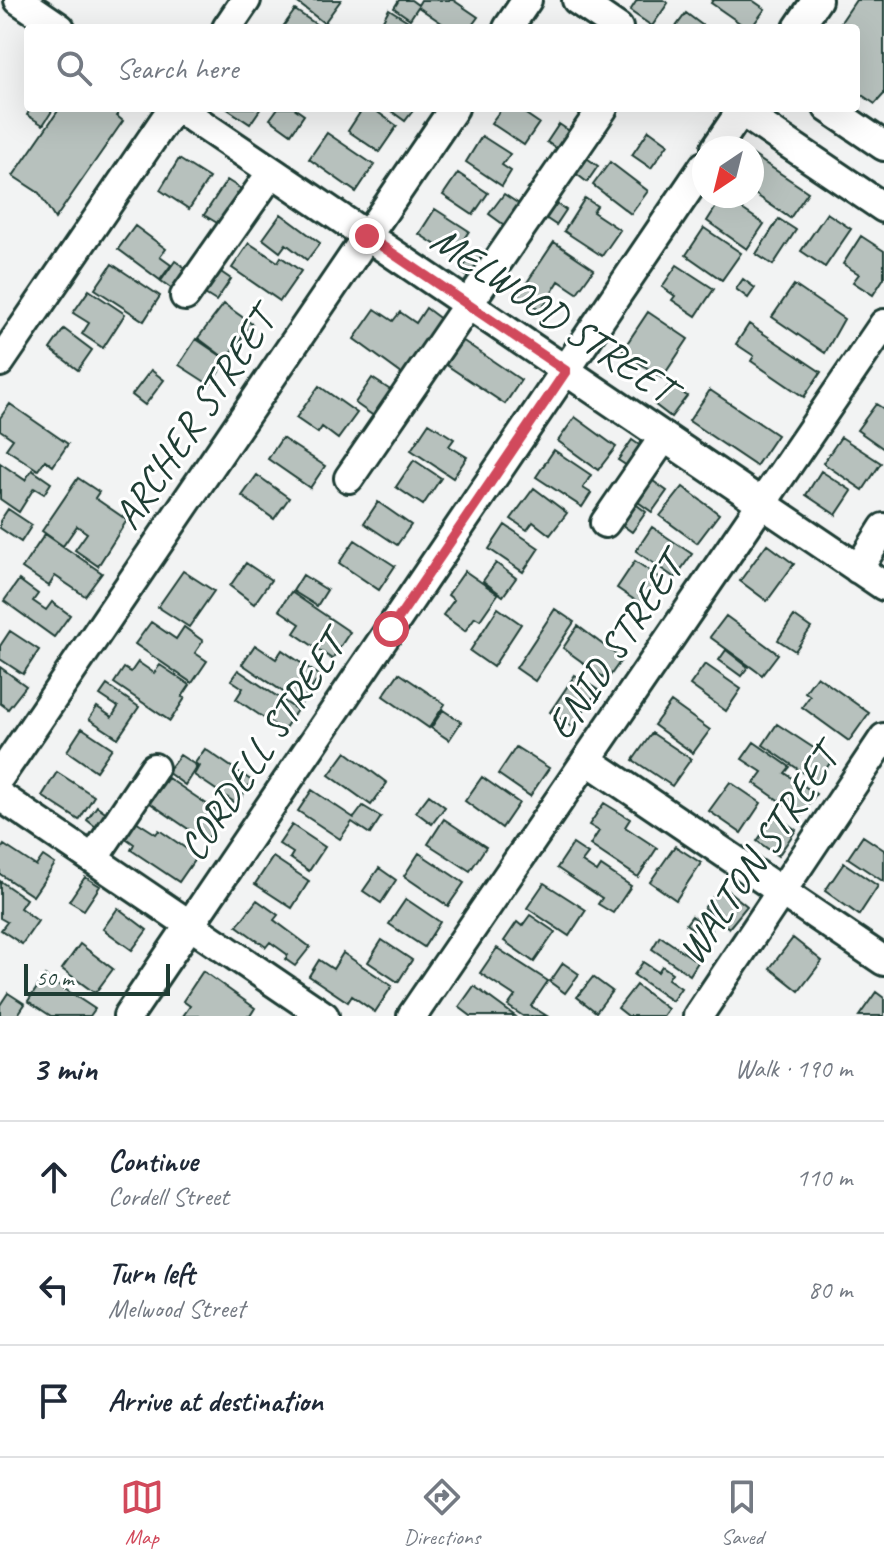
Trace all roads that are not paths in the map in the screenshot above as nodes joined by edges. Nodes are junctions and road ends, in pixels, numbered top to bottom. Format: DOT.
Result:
graph roads {
  1 [pos="19,0"];
  2 [pos="246,0"];
  3 [pos="527,0"];
  4 [pos="577,0"];
  5 [pos="817,0"];
  6 [pos="54,24"];
  7 [pos="230,24"];
  8 [pos="511,24"];
  9 [pos="612,24"];
  10 [pos="801,24"];
  11 [pos="172,112"];
  12 [pos="181,112"];
  13 [pos="451,112"];
  14 [pos="600,112"];
  15 [pos="738,112"];
  16 [pos="744,112"];
  17 [pos="834,112"];
  18 [pos="723,136"];
  19 [pos="884,146"];
  20 [pos="272,172"];
  21 [pos="692,184"];
  22 [pos="884,208"];
  23 [pos="367,236"];
  24 [pos="185,296"];
  25 [pos="468,305"];
  26 [pos="884,324"];
  27 [pos="0,362"];
  28 [pos="566,371"];
  29 [pos="664,437"];
  30 [pos="349,478"];
  31 [pos="761,503"];
  32 [pos="605,523"];
  33 [pos="884,528"];
  34 [pos="858,569"];
  35 [pos="884,586"];
  36 [pos="884,738"];
  37 [pos="587,760"];
  38 [pos="154,768"];
  39 [pos="0,776"];
  40 [pos="0,796"];
  41 [pos="93,859"];
  42 [pos="781,891"];
  43 [pos="189,925"];
  44 [pos="884,961"];
  45 [pos="128,1016"];
  46 [pos="324,1016"];
  47 [pos="412,1016"];
  48 [pos="698,1016"];
  1 -- 6 [label="street"];
  2 -- 7 [label="street"];
  3 -- 8 [label="street"];
  4 -- 9 [label="street"];
  5 -- 10 [label="street"];
  11 -- 27 [label="street"];
  12 -- 20 [label="street, MELWOOD STREET"];
  13 -- 23 [label="street, ARCHER STREET"];
  14 -- 25 [label="street"];
  15 -- 18 [label="street"];
  16 -- 22 [label="street"];
  17 -- 19 [label="street"];
  20 -- 23 [label="street, MELWOOD STREET"];
  20 -- 24 [label="street"];
  21 -- 28 [label="street, CORDELL STREET"];
  23 -- 25 [label="street, MELWOOD STREET"];
  23 -- 39 [label="street, ARCHER STREET"];
  25 -- 28 [label="street, MELWOOD STREET"];
  25 -- 30 [label="street"];
  26 -- 31 [label="street, ENID STREET"];
  28 -- 29 [label="street, MELWOOD STREET"];
  28 -- 43 [label="street, CORDELL STREET"];
  29 -- 31 [label="street, MELWOOD STREET"];
  29 -- 32 [label="street"];
  31 -- 34 [label="street, MELWOOD STREET"];
  31 -- 37 [label="street, ENID STREET"];
  33 -- 34 [label="street"];
  34 -- 35 [label="street, MELWOOD STREET"];
  36 -- 42 [label="street, WALTON STREET"];
  37 -- 42 [label="street"];
  37 -- 47 [label="street, ENID STREET"];
  38 -- 41 [label="street"];
  40 -- 41 [label="street"];
  41 -- 43 [label="street"];
  42 -- 44 [label="street"];
  42 -- 48 [label="street, WALTON STREET"];
  43 -- 45 [label="street, CORDELL STREET"];
  43 -- 46 [label="street"];
}
